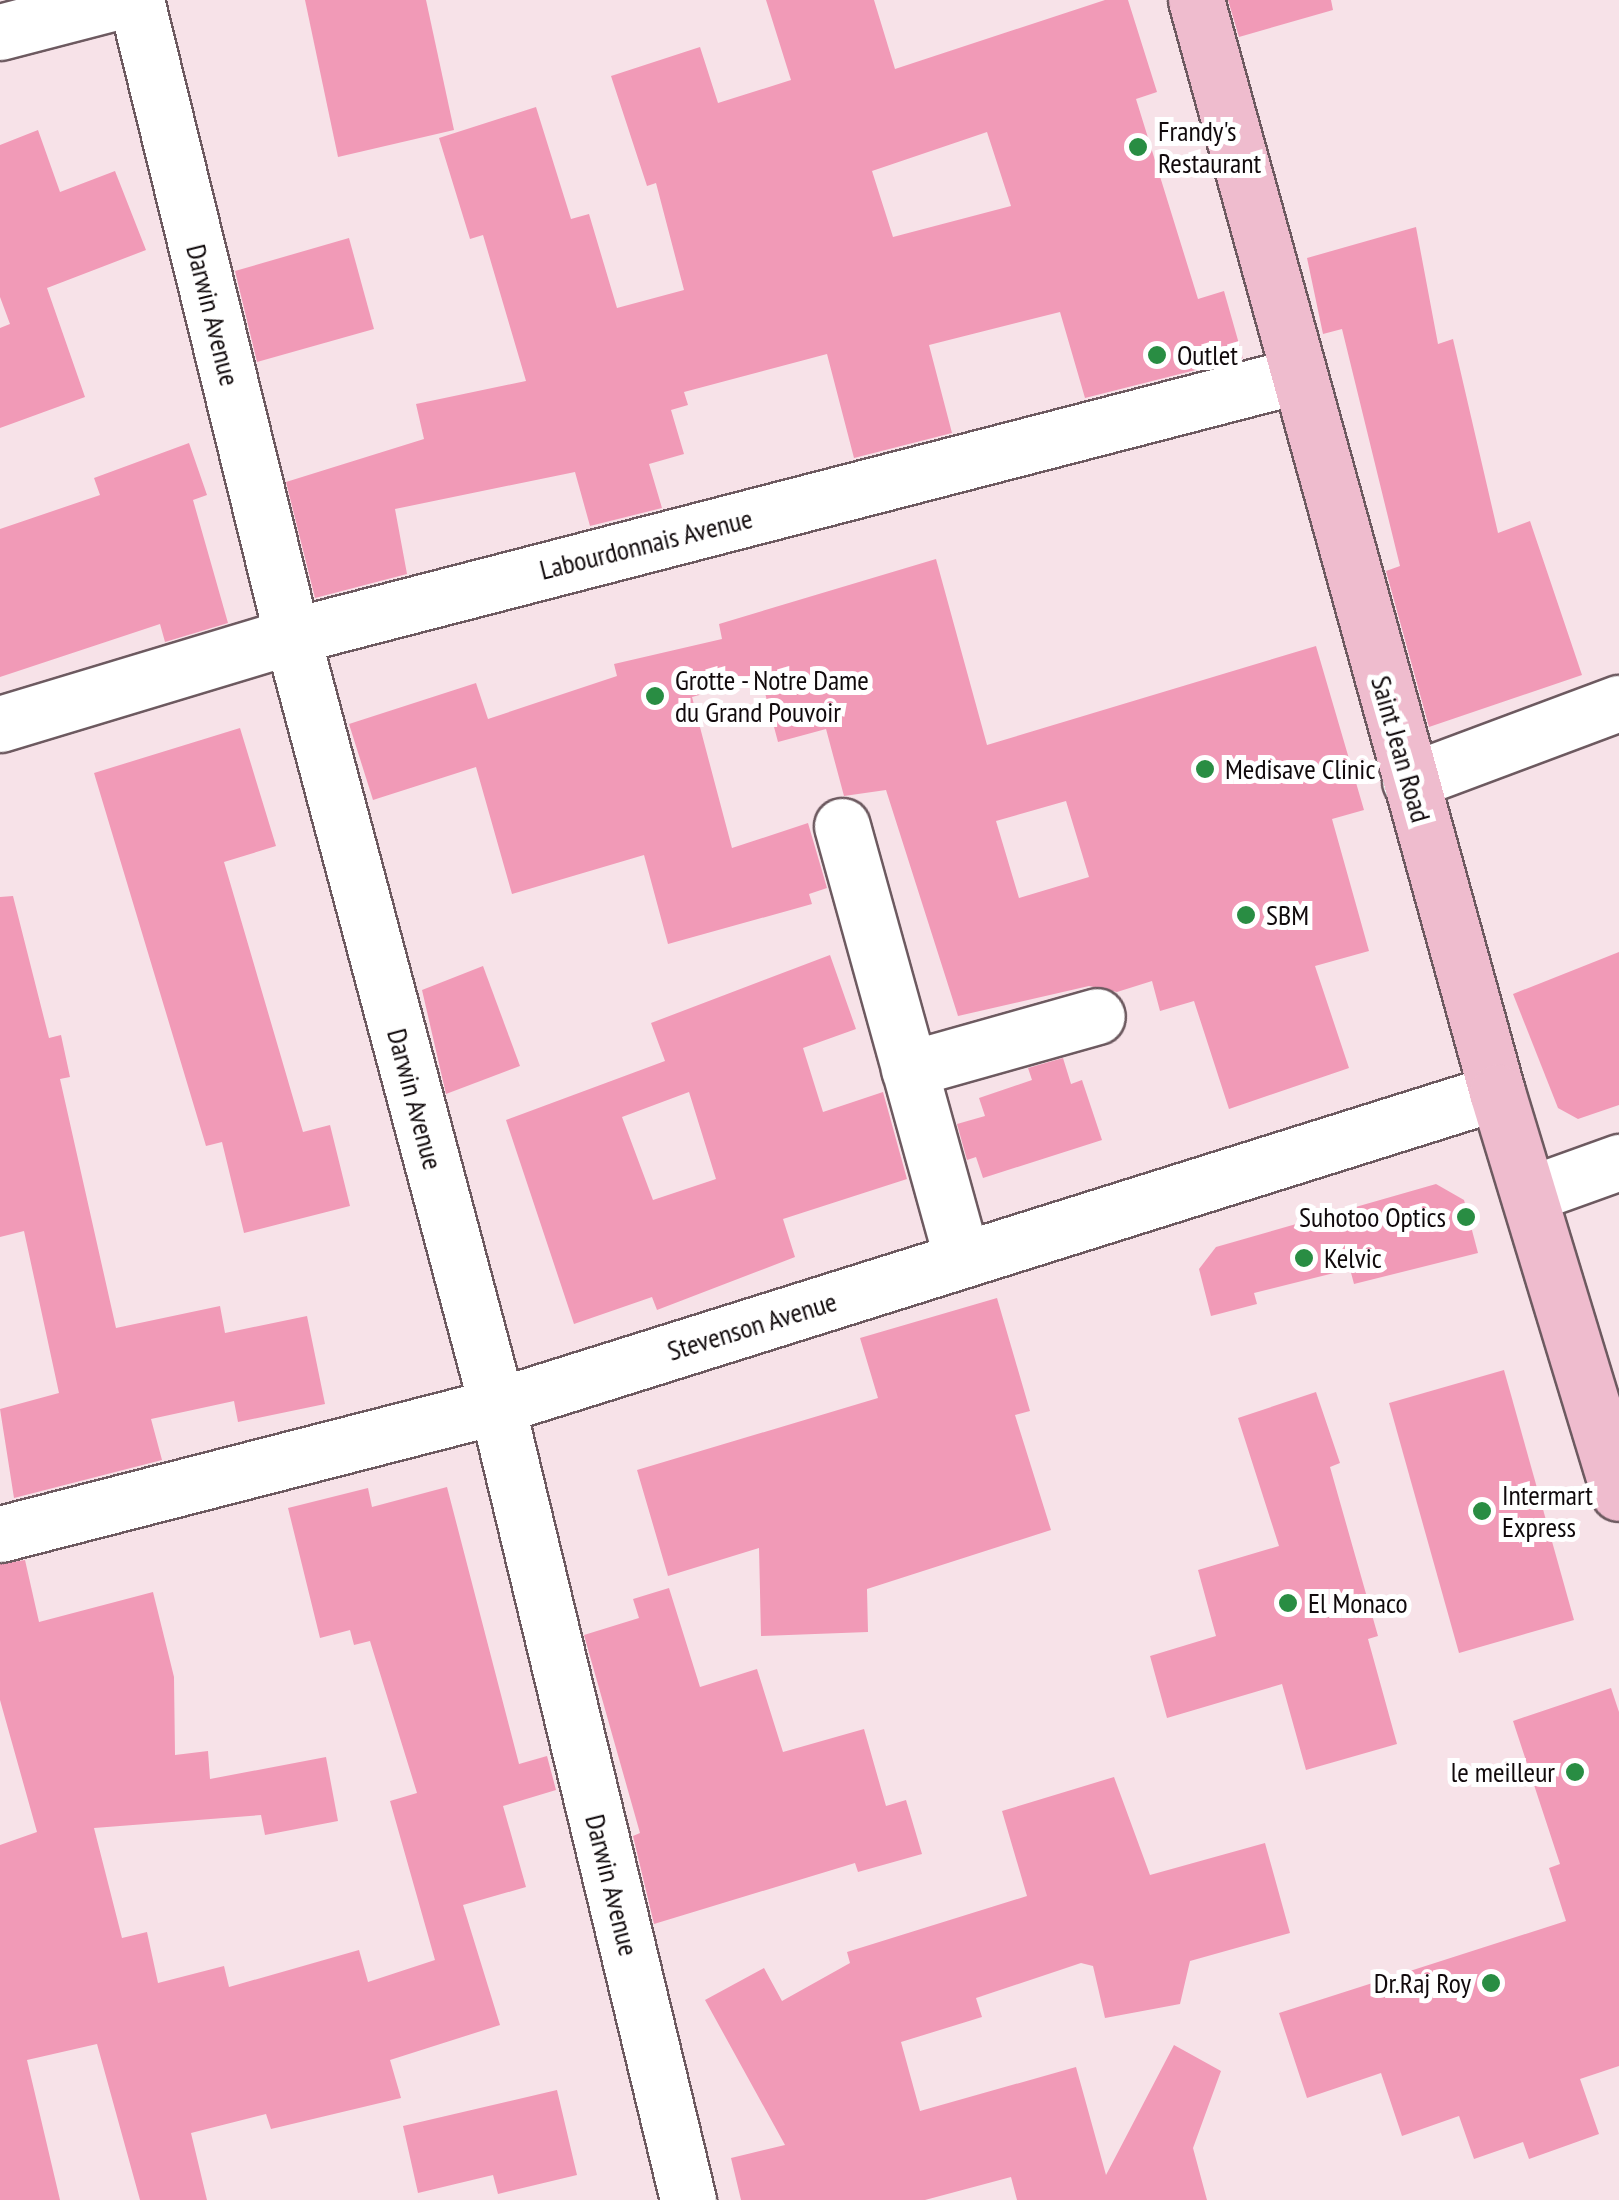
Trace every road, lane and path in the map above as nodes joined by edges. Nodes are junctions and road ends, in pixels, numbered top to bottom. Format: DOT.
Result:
graph roads {
  1 [pos="123,0"];
  2 [pos="136,0"];
  3 [pos="1196,0"];
  4 [pos="0,32"];
  5 [pos="1296,376"];
  6 [pos="292,636"];
  7 [pos="1619,703"];
  8 [pos="0,724"];
  9 [pos="1410,781"];
  10 [pos="842,826"];
  11 [pos="1096,1016"];
  12 [pos="909,1069"];
  13 [pos="1497,1092"];
  14 [pos="1619,1162"];
  15 [pos="1530,1194"];
  16 [pos="962,1260"];
  17 [pos="496,1406"];
  18 [pos="1619,1494"];
  19 [pos="0,1534"];
  20 [pos="688,2200"];
  1 -- 4 [label="street"];
  2 -- 6 [label="street, Darwin Avenue"];
  3 -- 5 [label="main road, Saint Jean Road"];
  5 -- 6 [label="street, Labourdonnais Avenue"];
  5 -- 9 [label="main road, Saint Jean Road"];
  6 -- 8 [label="street, Labourdonnais Avenue"];
  6 -- 17 [label="street, Darwin Avenue"];
  7 -- 9 [label="street"];
  9 -- 13 [label="main road, Saint Jean Road"];
  10 -- 12 [label="street"];
  11 -- 12 [label="street"];
  12 -- 16 [label="street"];
  13 -- 15 [label="main road, Saint Jean Road"];
  13 -- 16 [label="street, Stevenson Avenue"];
  14 -- 15 [label="street"];
  15 -- 18 [label="main road, Saint Jean Road"];
  16 -- 17 [label="street, Stevenson Avenue"];
  17 -- 19 [label="street, Stevenson Avenue"];
  17 -- 20 [label="street, Darwin Avenue"];
}
